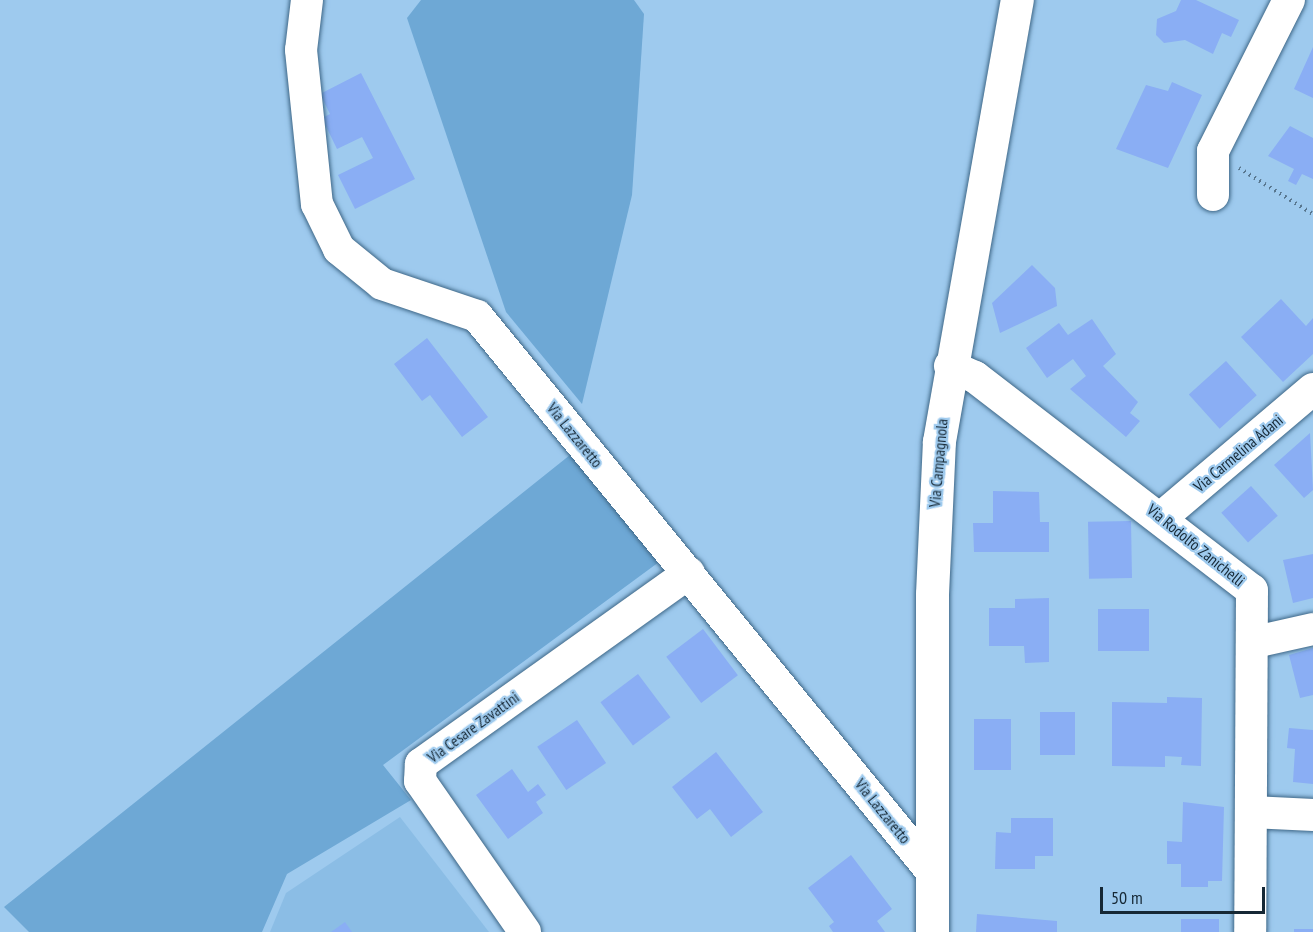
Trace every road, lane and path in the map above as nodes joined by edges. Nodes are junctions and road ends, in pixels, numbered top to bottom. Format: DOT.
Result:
graph roads {
  1 [pos="307,0"];
  2 [pos="1017,0"];
  3 [pos="1289,0"];
  4 [pos="1213,151"];
  5 [pos="1213,195"];
  6 [pos="1313,214"];
  7 [pos="950,366"];
  8 [pos="1313,389"];
  9 [pos="1162,517"];
  10 [pos="688,573"];
  11 [pos="1313,629"];
  12 [pos="1255,642"];
  13 [pos="1252,812"];
  14 [pos="1313,815"];
  15 [pos="932,872"];
  16 [pos="525,932"];
  17 [pos="932,932"];
  18 [pos="1250,932"];
  1 -- 10 [label="street, Via Lazzaretto"];
  2 -- 7 [label="main road, Via Campagnola"];
  3 -- 4 [label="street"];
  4 -- 5 [label="street"];
  4 -- 6 [label="path"];
  7 -- 9 [label="street, Via Rodolfo Zanichelli"];
  7 -- 15 [label="main road, Via Campagnola"];
  8 -- 9 [label="street, Via Carmelina Adani"];
  9 -- 12 [label="street, Via Rodolfo Zanichelli"];
  10 -- 15 [label="street, Via Lazzaretto"];
  10 -- 16 [label="street, Via Cesare Zavattini"];
  11 -- 12 [label="street"];
  12 -- 13 [label="street, Via Rodolfo Zanichelli"];
  13 -- 14 [label="street"];
  13 -- 18 [label="street, Via Rodolfo Zanichelli"];
  15 -- 17 [label="main road, Via Campagnola"];
}
